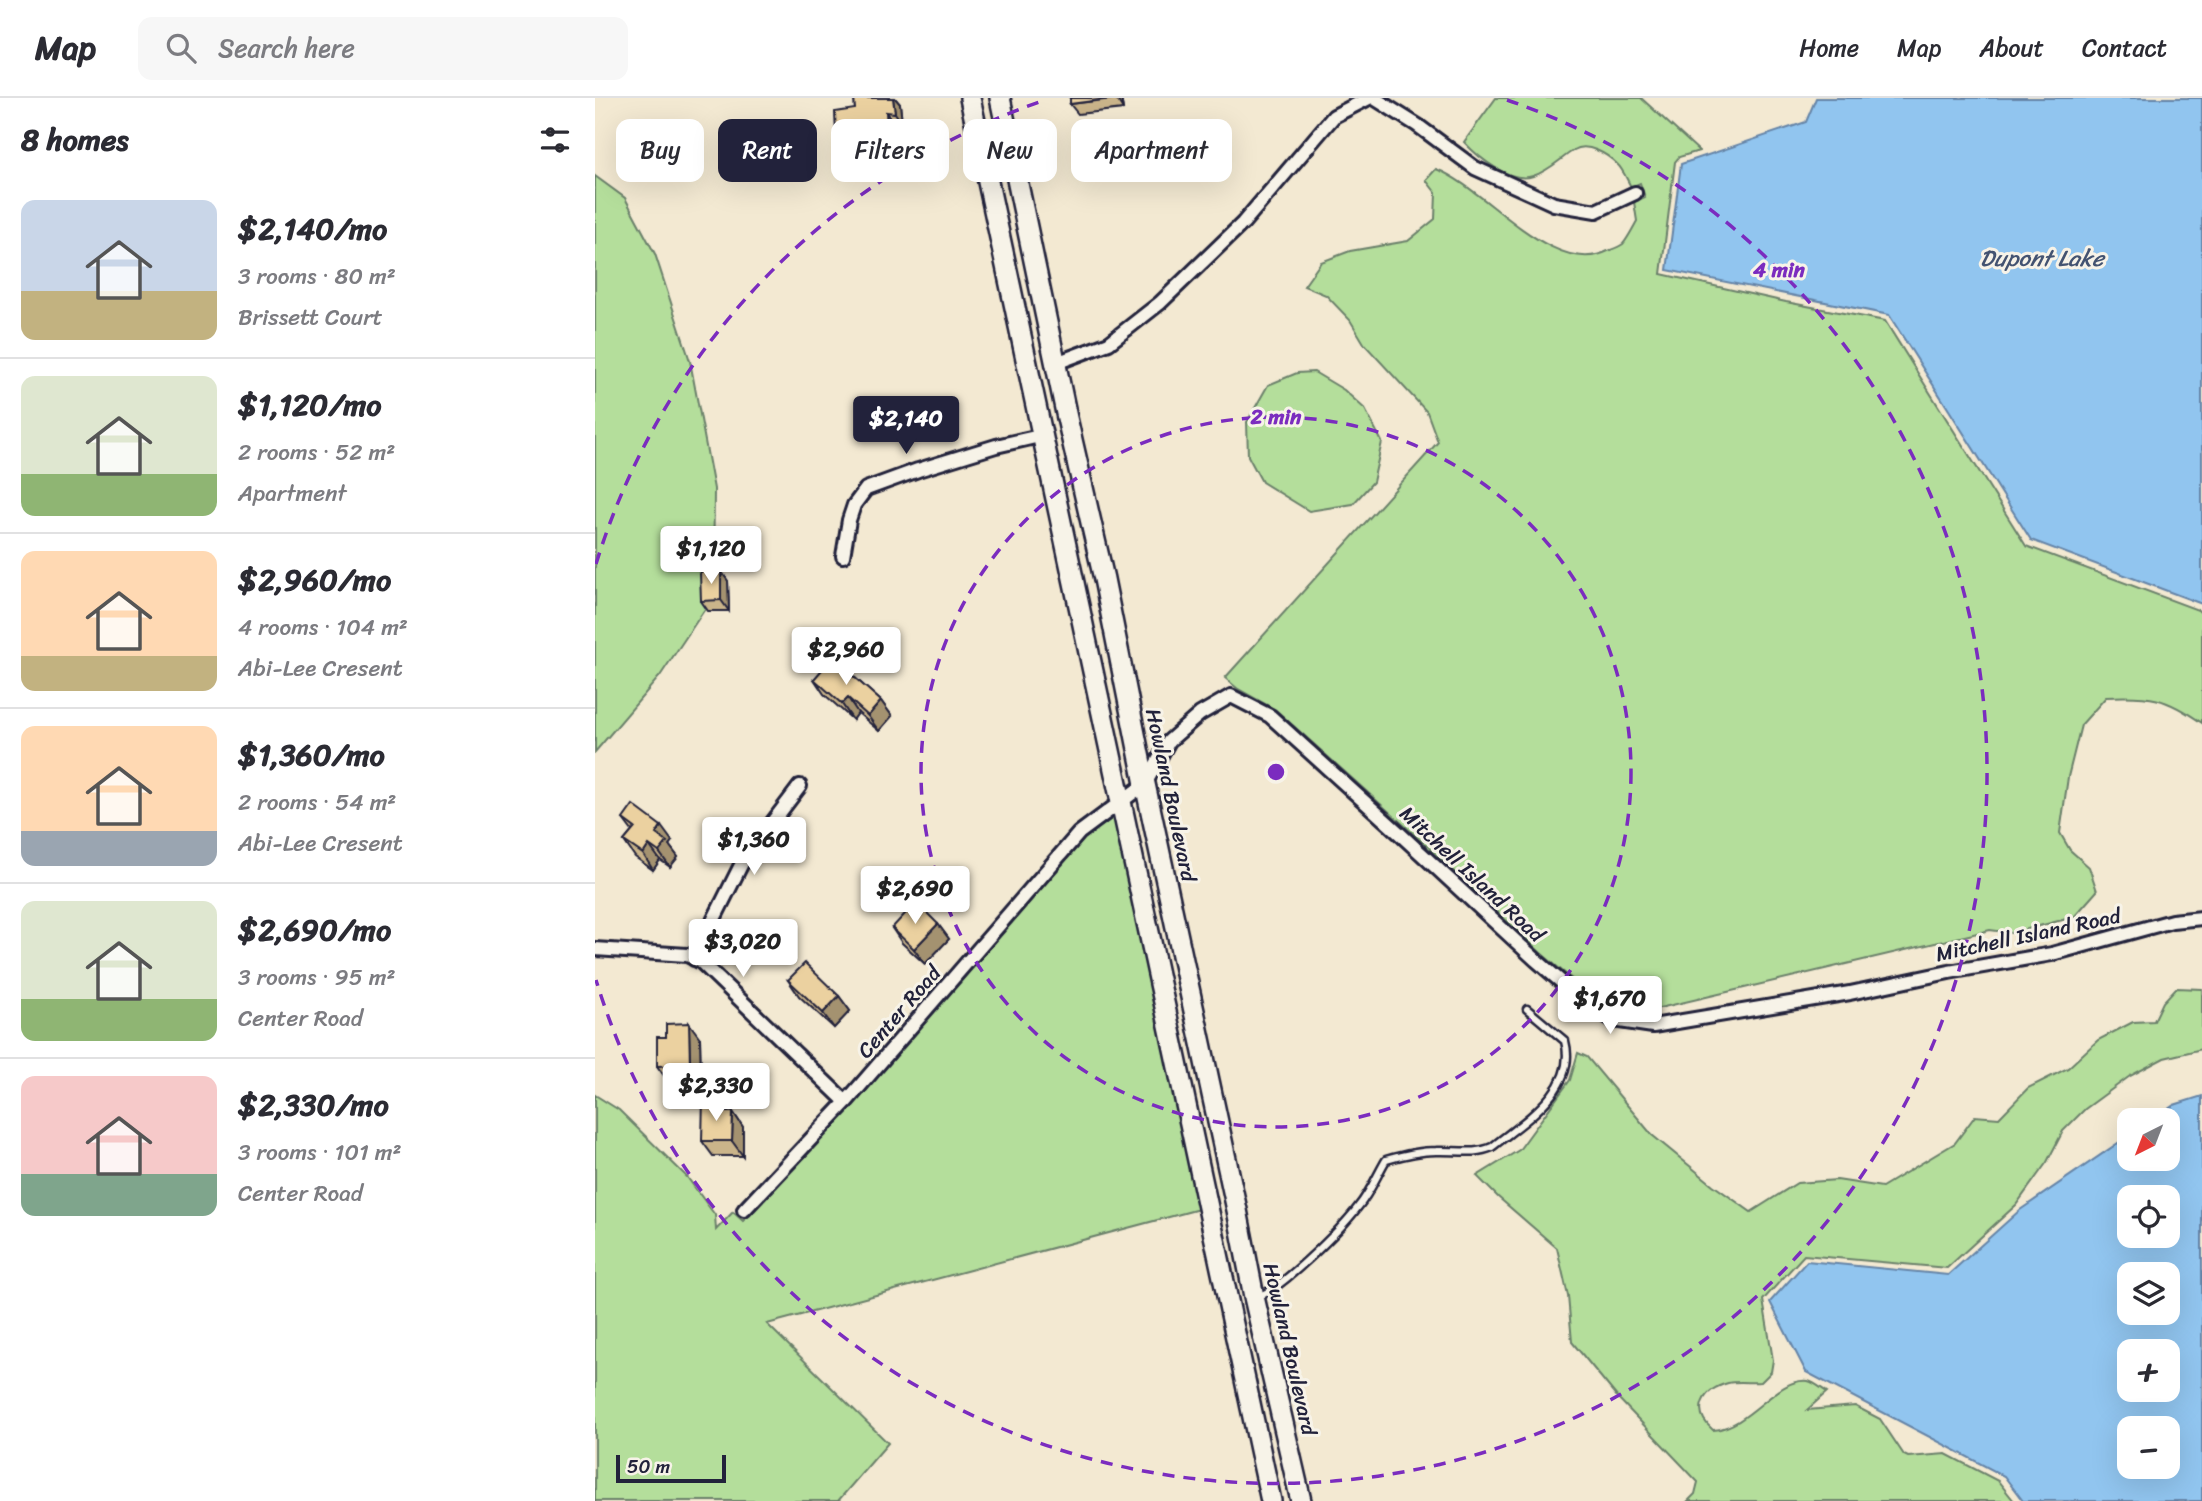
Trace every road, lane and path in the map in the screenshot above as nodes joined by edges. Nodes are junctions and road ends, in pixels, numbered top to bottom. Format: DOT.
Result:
graph roads {
  1 [pos="970,98"];
  2 [pos="1000,98"];
  3 [pos="1372,98"];
  4 [pos="1635,193"];
  5 [pos="1056,363"];
  6 [pos="1044,435"];
  7 [pos="843,556"];
  8 [pos="1145,784"];
  9 [pos="800,786"];
  10 [pos="1121,802"];
  11 [pos="2202,918"];
  12 [pos="595,949"];
  13 [pos="694,959"];
  14 [pos="1527,1009"];
  15 [pos="846,1102"];
  16 [pos="744,1210"];
  17 [pos="1254,1297"];
  18 [pos="1271,1501"];
  19 [pos="1301,1501"];
  1 -- 6 [label="main road"];
  2 -- 5 [label="main road, Howland Boulevard"];
  3 -- 4 [label="street"];
  3 -- 5 [label="street"];
  5 -- 8 [label="main road, Howland Boulevard"];
  6 -- 7 [label="street"];
  6 -- 10 [label="main road"];
  8 -- 10 [label="street, Center Road"];
  8 -- 11 [label="street, Mitchell Island Road"];
  8 -- 17 [label="main road, Howland Boulevard"];
  9 -- 13 [label="street"];
  10 -- 15 [label="street, Center Road"];
  10 -- 18 [label="main road"];
  12 -- 13 [label="street"];
  13 -- 15 [label="street"];
  14 -- 17 [label="lane"];
  15 -- 16 [label="street, Center Road"];
  17 -- 19 [label="main road, Howland Boulevard"];
}
